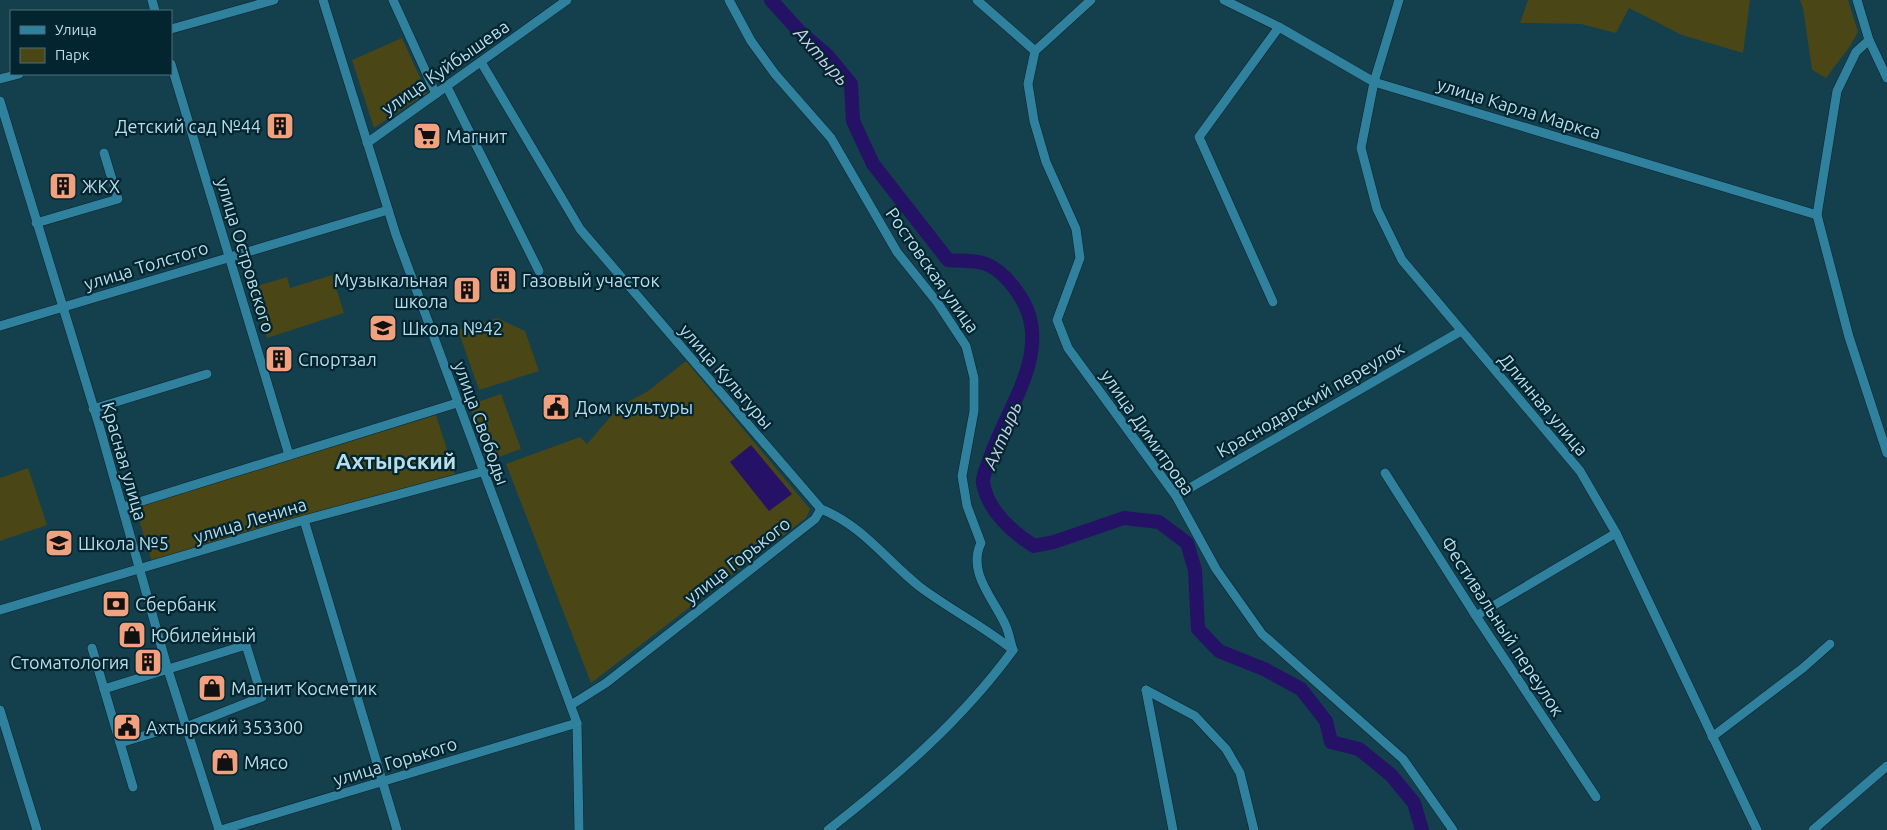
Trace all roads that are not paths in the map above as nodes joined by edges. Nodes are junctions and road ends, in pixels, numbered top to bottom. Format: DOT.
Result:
graph roads {
  1 [pos="274,0"];
  2 [pos="323,0"];
  3 [pos="393,0"];
  4 [pos="567,0"];
  5 [pos="729,0"];
  6 [pos="977,0"];
  7 [pos="1091,0"];
  8 [pos="1224,0"];
  9 [pos="1399,0"];
  10 [pos="1857,0"];
  11 [pos="1279,27"];
  12 [pos="172,29"];
  13 [pos="1869,40"];
  14 [pos="1035,51"];
  15 [pos="481,62"];
  16 [pos="172,67"];
  17 [pos="17,75"];
  18 [pos="1887,78"];
  19 [pos="0,80"];
  20 [pos="1374,82"];
  21 [pos="446,87"];
  22 [pos="436,94"];
  23 [pos="0,101"];
  24 [pos="367,143"];
  25 [pos="104,152"];
  26 [pos="388,210"];
  27 [pos="1817,215"];
  28 [pos="36,223"];
  29 [pos="229,257"];
  30 [pos="539,271"];
  31 [pos="1273,302"];
  32 [pos="63,307"];
  33 [pos="0,326"];
  34 [pos="1461,331"];
  35 [pos="207,374"];
  36 [pos="457,403"];
  37 [pos="93,409"];
  38 [pos="1887,454"];
  39 [pos="289,455"];
  40 [pos="482,472"];
  41 [pos="1385,473"];
  42 [pos="1176,496"];
  43 [pos="122,507"];
  44 [pos="821,509"];
  45 [pos="304,520"];
  46 [pos="1616,533"];
  47 [pos="139,570"];
  48 [pos="0,610"];
  49 [pos="1476,616"];
  50 [pos="1830,644"];
  51 [pos="92,648"];
  52 [pos="1012,650"];
  53 [pos="168,670"];
  54 [pos="104,689"];
  55 [pos="571,705"];
  56 [pos="0,710"];
  57 [pos="577,723"];
  58 [pos="186,727"];
  59 [pos="163,730"];
  60 [pos="1712,738"];
  61 [pos="120,743"];
  62 [pos="1887,766"];
  63 [pos="382,781"];
  64 [pos="133,787"];
  65 [pos="1596,797"];
  66 [pos="37,830"];
  67 [pos="220,830"];
  68 [pos="397,830"];
  69 [pos="579,830"];
  70 [pos="828,830"];
  71 [pos="1172,830"];
  72 [pos="1254,830"];
  73 [pos="1453,830"];
  74 [pos="1757,830"];
  75 [pos="1813,830"];
  1 -- 12 [label="street"];
  2 -- 24 [label="street, улица Свободы"];
  3 -- 22 [label="street"];
  4 -- 15 [label="street, улица Куйбышева"];
  5 -- 52 [label="street, Ростовская улица"];
  6 -- 14 [label="street"];
  7 -- 14 [label="street"];
  8 -- 11 [label="street, улица Карла Маркса"];
  9 -- 20 [label="street, Длинная улица"];
  10 -- 13 [label="street"];
  11 -- 20 [label="street, улица Карла Маркса"];
  11 -- 31 [label="street"];
  13 -- 18 [label="street"];
  13 -- 27 [label="street"];
  14 -- 42 [label="street, улица Димитрова"];
  15 -- 21 [label="street, улица Куйбышева"];
  15 -- 44 [label="street, улица Культуры"];
  16 -- 29 [label="street, улица Островского"];
  17 -- 19 [label="street"];
  20 -- 27 [label="street, улица Карла Маркса"];
  20 -- 34 [label="street, Длинная улица"];
  21 -- 22 [label="street, улица Куйбышева"];
  21 -- 30 [label="street"];
  22 -- 24 [label="street, улица Куйбышева"];
  23 -- 28 [label="street, Красная улица"];
  24 -- 26 [label="street, улица Свободы"];
  25 -- 28 [label="street"];
  26 -- 29 [label="street, улица Толстого"];
  26 -- 36 [label="street, улица Свободы"];
  27 -- 38 [label="street"];
  28 -- 32 [label="street, Красная улица"];
  29 -- 32 [label="street, улица Толстого"];
  29 -- 39 [label="street, улица Островского"];
  32 -- 33 [label="street, улица Толстого"];
  32 -- 37 [label="street, Красная улица"];
  34 -- 42 [label="street, Краснодарский переулок"];
  34 -- 46 [label="street, Длинная улица"];
  35 -- 37 [label="street"];
  36 -- 39 [label="street"];
  36 -- 40 [label="street, улица Свободы"];
  37 -- 43 [label="street, Красная улица"];
  39 -- 43 [label="street"];
  40 -- 45 [label="street, улица Ленина"];
  40 -- 55 [label="street, улица Свободы"];
  41 -- 49 [label="street, Фестивальный переулок"];
  42 -- 73 [label="street, улица Димитрова"];
  43 -- 47 [label="street, Красная улица"];
  44 -- 52 [label="street, улица Культуры"];
  44 -- 55 [label="street, улица Горького"];
  45 -- 47 [label="street, улица Ленина"];
  45 -- 63 [label="street"];
  46 -- 49 [label="street"];
  46 -- 60 [label="street, Длинная улица"];
  47 -- 48 [label="street, улица Ленина"];
  47 -- 53 [label="street, Красная улица"];
  49 -- 65 [label="street, Фестивальный переулок"];
  50 -- 60 [label="street"];
  51 -- 54 [label="street"];
  52 -- 70 [label="street"];
  53 -- 54 [label="street"];
  53 -- 58 [label="street, Красная улица"];
  53 -- 58 [label="street"];
  54 -- 61 [label="street"];
  55 -- 57 [label="street, улица Свободы"];
  56 -- 66 [label="street"];
  57 -- 63 [label="street, улица Горького"];
  57 -- 69 [label="street, улица Свободы"];
  58 -- 67 [label="street, Красная улица"];
  59 -- 61 [label="street"];
  60 -- 74 [label="street, Длинная улица"];
  61 -- 64 [label="street"];
  62 -- 75 [label="street"];
  63 -- 67 [label="street, улица Горького"];
  63 -- 68 [label="street"];
  71 -- 72 [label="street"];
}
